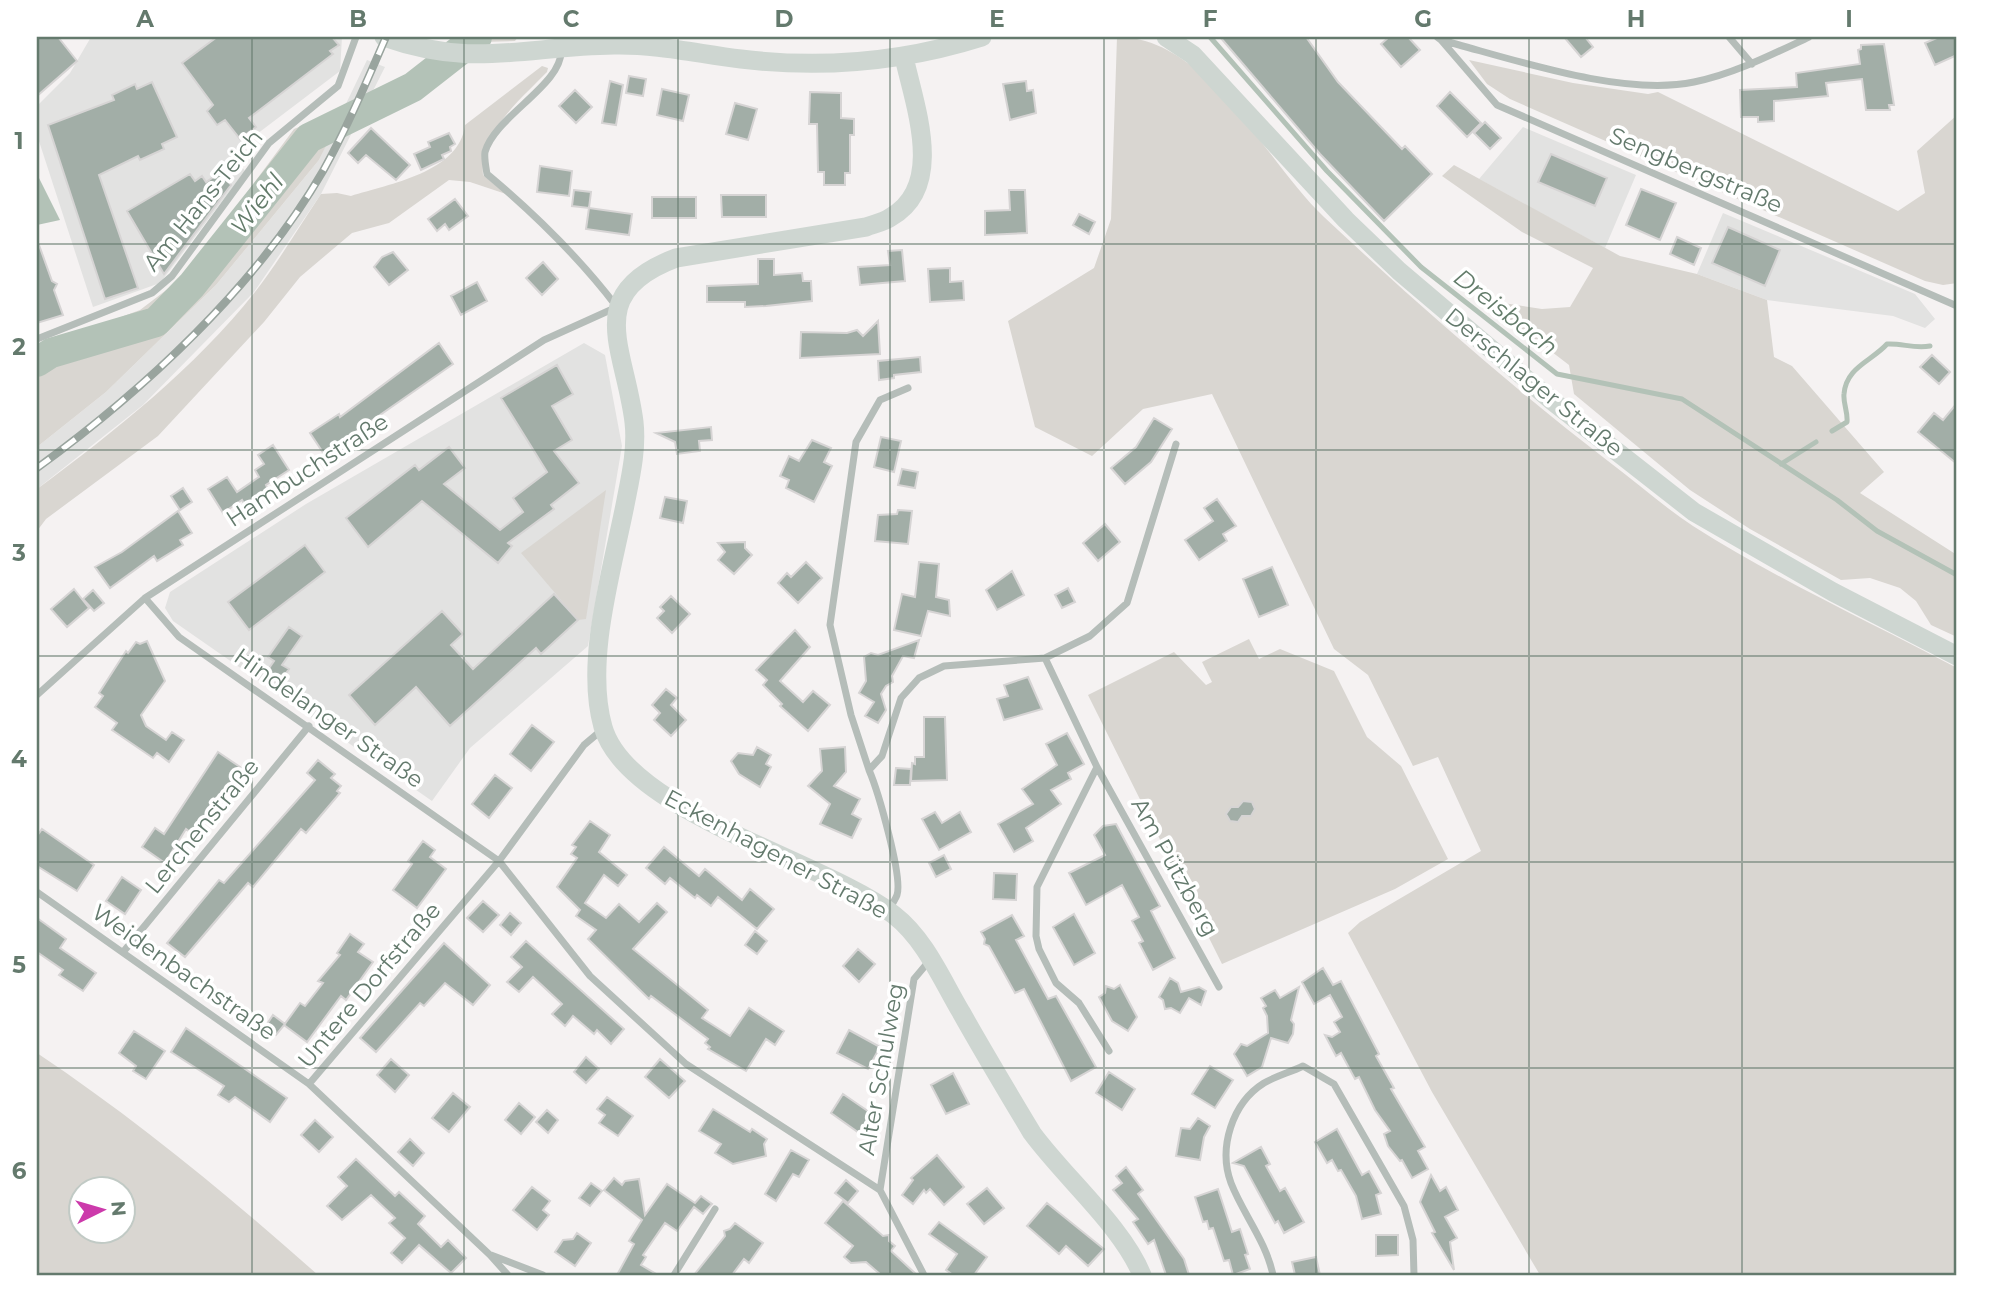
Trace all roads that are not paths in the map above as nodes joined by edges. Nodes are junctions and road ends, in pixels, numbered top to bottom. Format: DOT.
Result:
graph roads {
  1 [pos="356,37"];
  2 [pos="384,37"];
  3 [pos="982,37"];
  4 [pos="1166,37"];
  5 [pos="1730,37"];
  6 [pos="1809,37"];
  7 [pos="1439,39"];
  8 [pos="561,49"];
  9 [pos="904,57"];
  10 [pos="1752,64"];
  11 [pos="1957,306"];
  12 [pos="617,307"];
  13 [pos="37,339"];
  14 [pos="908,388"];
  15 [pos="1176,444"];
  16 [pos="145,598"];
  17 [pos="1957,656"];
  18 [pos="1045,657"];
  19 [pos="37,695"];
  20 [pos="309,726"];
  21 [pos="603,729"];
  22 [pos="1097,767"];
  23 [pos="869,770"];
  24 [pos="499,861"];
  25 [pos="37,892"];
  26 [pos="888,911"];
  27 [pos="124,951"];
  28 [pos="930,960"];
  29 [pos="1220,987"];
  30 [pos="1109,1051"];
  31 [pos="309,1084"];
  32 [pos="880,1190"];
  33 [pos="715,1209"];
  34 [pos="490,1255"];
  35 [pos="508,1275"];
  36 [pos="543,1275"];
  37 [pos="674,1275"];
  38 [pos="924,1275"];
  39 [pos="1142,1275"];
  40 [pos="1273,1275"];
  41 [pos="1413,1275"];
  1 -- 13 [label="street, Am Hans-Teich"];
  2 -- 8 [label="main road"];
  3 -- 9 [label="main road"];
  4 -- 17 [label="main road, Derschlager Straße"];
  5 -- 10 [label="street"];
  6 -- 10 [label="street"];
  7 -- 10 [label="street"];
  7 -- 11 [label="street, Sengbergstraße"];
  8 -- 9 [label="main road"];
  8 -- 12 [label="street"];
  9 -- 12 [label="main road"];
  12 -- 16 [label="street, Hambuchstraße"];
  12 -- 21 [label="main road, Eckenhagener Straße"];
  14 -- 23 [label="street"];
  15 -- 18 [label="street"];
  16 -- 19 [label="street, Hambuchstraße"];
  16 -- 20 [label="street, Hindelanger Straße"];
  18 -- 22 [label="street, Am Pützberg"];
  18 -- 23 [label="street"];
  20 -- 24 [label="street, Hindelanger Straße"];
  20 -- 27 [label="street, Lerchenstraße"];
  21 -- 24 [label="street, Untere Dorfstraße"];
  21 -- 26 [label="main road, Eckenhagener Straße"];
  22 -- 29 [label="street, Am Pützberg"];
  22 -- 30 [label="street"];
  23 -- 26 [label="street"];
  24 -- 31 [label="street, Untere Dorfstraße"];
  24 -- 32 [label="street, Hindelanger Straße"];
  25 -- 27 [label="street, Weidenbachstraße"];
  26 -- 28 [label="main road, Eckenhagener Straße"];
  27 -- 31 [label="street, Weidenbachstraße"];
  28 -- 32 [label="street, Alter Schulweg"];
  28 -- 39 [label="main road, Eckenhagener Straße"];
  31 -- 34 [label="street, Untere Dorfstraße"];
  32 -- 38 [label="street"];
  33 -- 37 [label="street"];
  34 -- 35 [label="street, Untere Dorfstraße"];
  34 -- 36 [label="street"];
  40 -- 41 [label="street"];
}
